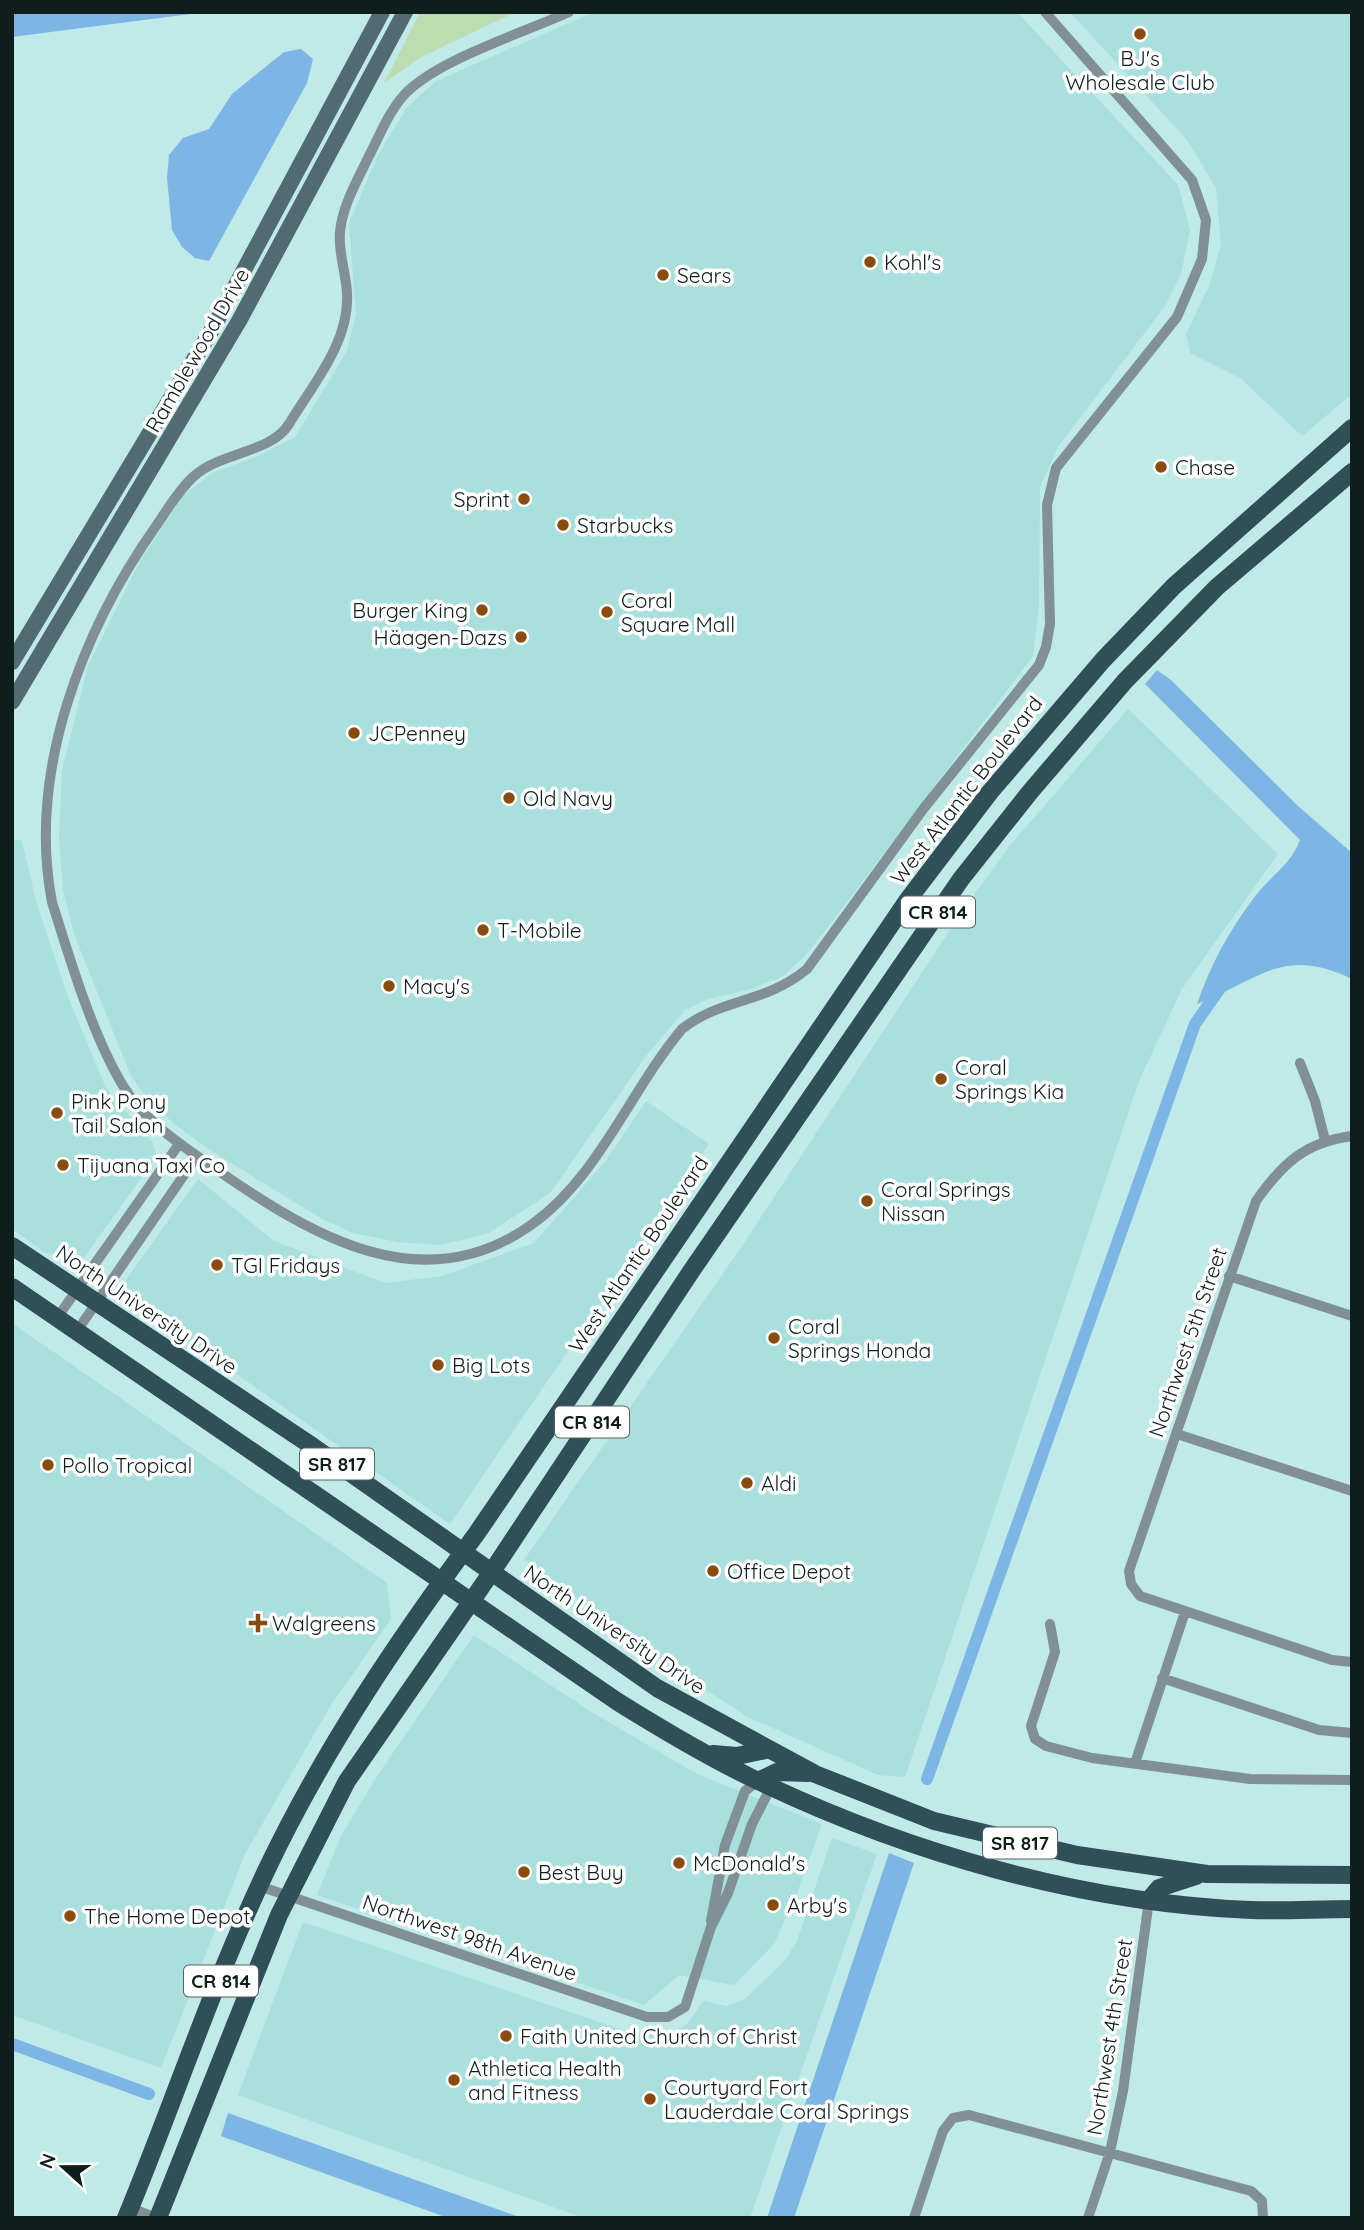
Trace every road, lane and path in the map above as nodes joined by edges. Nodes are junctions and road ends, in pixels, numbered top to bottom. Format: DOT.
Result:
graph roads {
  1 [pos="382,12"];
  2 [pos="405,12"];
  3 [pos="569,12"];
  4 [pos="1045,12"];
  5 [pos="1352,428"];
  6 [pos="1352,472"];
  7 [pos="12,662"];
  8 [pos="12,702"];
  9 [pos="1300,1063"];
  10 [pos="1352,1136"];
  11 [pos="1325,1140"];
  12 [pos="179,1144"];
  13 [pos="197,1156"];
  14 [pos="12,1246"];
  15 [pos="1229,1276"];
  16 [pos="12,1287"];
  17 [pos="77,1289"];
  18 [pos="97,1303"];
  19 [pos="1352,1316"];
  20 [pos="57,1318"];
  21 [pos="77,1331"];
  22 [pos="1177,1434"];
  23 [pos="1352,1491"];
  24 [pos="462,1553"];
  25 [pos="491,1573"];
  26 [pos="440,1582"];
  27 [pos="469,1602"];
  28 [pos="1185,1612"];
  29 [pos="1050,1624"];
  30 [pos="1352,1662"];
  31 [pos="1162,1678"];
  32 [pos="1352,1733"];
  33 [pos="766,1750"];
  34 [pos="703,1753"];
  35 [pos="1135,1763"];
  36 [pos="815,1773"];
  37 [pos="1352,1780"];
  38 [pos="765,1784"];
  39 [pos="1207,1874"];
  40 [pos="1352,1875"];
  41 [pos="259,1886"];
  42 [pos="288,1895"];
  43 [pos="1149,1900"];
  44 [pos="1352,1909"];
  45 [pos="711,1927"];
  46 [pos="1110,2151"];
  47 [pos="128,2213"];
  48 [pos="157,2218"];
  49 [pos="914,2218"];
  50 [pos="1088,2218"];
  51 [pos="1263,2218"];
  1 -- 7 [label="street, Ramblewood Drive"];
  2 -- 8 [label="street, Ramblewood Drive"];
  3 -- 12 [label="street"];
  4 -- 13 [label="street"];
  5 -- 24 [label="main road, West Atlantic Boulevard / CR 814"];
  6 -- 25 [label="main road, CR 814"];
  9 -- 11 [label="street"];
  10 -- 11 [label="street, Northwest 5th Street"];
  11 -- 15 [label="street, Northwest 5th Street"];
  12 -- 13 [label="street"];
  12 -- 17 [label="street"];
  13 -- 18 [label="street"];
  14 -- 17 [label="main road, North University Drive / SR 817"];
  15 -- 19 [label="street"];
  15 -- 22 [label="street, Northwest 5th Street"];
  16 -- 20 [label="main road, SR 817"];
  17 -- 18 [label="main road, North University Drive / SR 817"];
  17 -- 20 [label="street"];
  18 -- 21 [label="street"];
  18 -- 24 [label="main road, North University Drive / SR 817"];
  20 -- 21 [label="main road, SR 817"];
  21 -- 26 [label="main road, SR 817"];
  22 -- 23 [label="street"];
  22 -- 28 [label="street, Northwest 5th Street"];
  24 -- 25 [label="main road, North University Drive / SR 817"];
  24 -- 26 [label="main road, West Atlantic Boulevard / CR 814"];
  25 -- 27 [label="main road, CR 814"];
  25 -- 33 [label="main road, North University Drive / SR 817"];
  26 -- 27 [label="main road, SR 817"];
  26 -- 41 [label="main road, West Atlantic Boulevard / CR 814"];
  27 -- 34 [label="main road, SR 817"];
  27 -- 42 [label="main road, CR 814"];
  28 -- 30 [label="street"];
  28 -- 31 [label="street"];
  29 -- 35 [label="street"];
  31 -- 32 [label="street"];
  31 -- 35 [label="street"];
  33 -- 34 [label="main road"];
  33 -- 36 [label="main road, North University Drive / SR 817"];
  34 -- 38 [label="main road, SR 817"];
  35 -- 37 [label="street"];
  36 -- 38 [label="main road"];
  36 -- 39 [label="main road, North University Drive / SR 817"];
  38 -- 43 [label="main road, SR 817"];
  38 -- 45 [label="street"];
  38 -- 45 [label="street"];
  39 -- 40 [label="main road, North University Drive / SR 817"];
  39 -- 43 [label="main road"];
  41 -- 42 [label="street, Northwest 98th Avenue"];
  41 -- 47 [label="main road, West Atlantic Boulevard / CR 814"];
  42 -- 45 [label="street, Northwest 98th Avenue"];
  42 -- 48 [label="main road, CR 814"];
  43 -- 44 [label="main road, SR 817"];
  43 -- 46 [label="street, Northwest 4th Street"];
  46 -- 49 [label="street"];
  46 -- 50 [label="street, Northwest 4th Street"];
  46 -- 51 [label="street"];
  47 -- 48 [label="street"];
}
